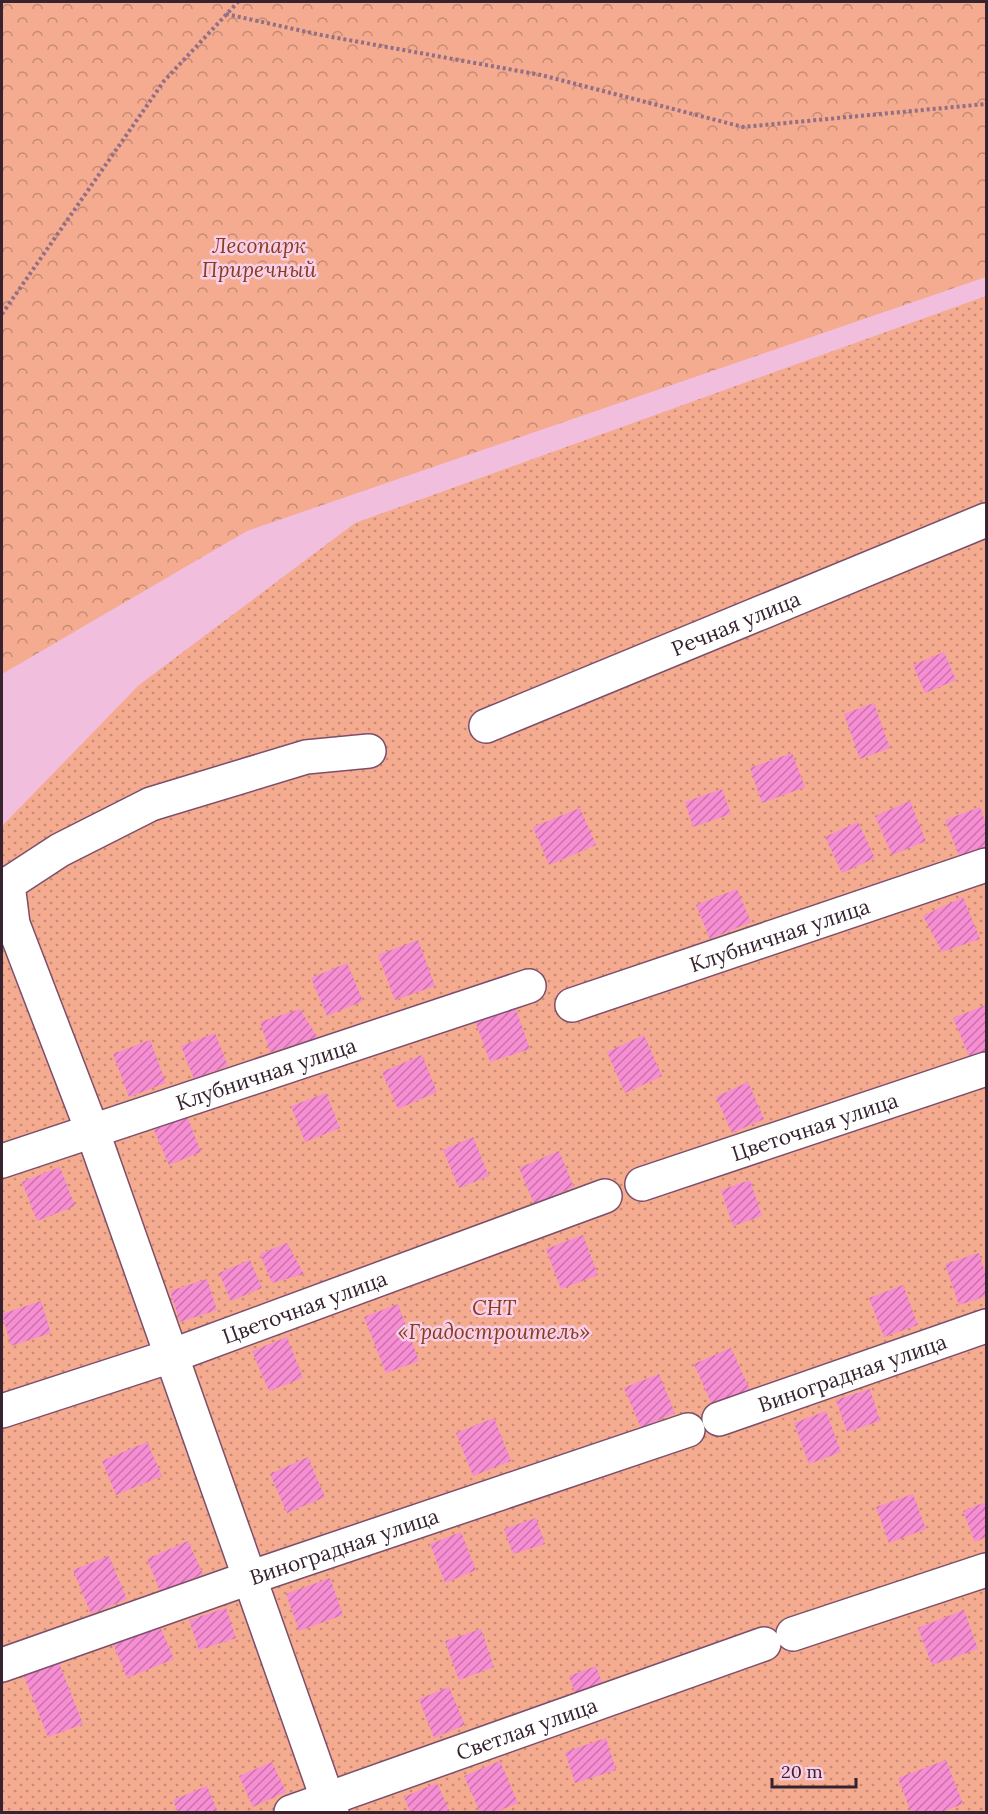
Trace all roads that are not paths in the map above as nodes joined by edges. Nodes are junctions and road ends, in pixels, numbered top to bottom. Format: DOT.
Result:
graph roads {
  1 [pos="987,520"];
  2 [pos="486,726"];
  3 [pos="369,751"];
  4 [pos="987,865"];
  5 [pos="529,986"];
  6 [pos="572,1005"];
  7 [pos="987,1069"];
  8 [pos="92,1130"];
  9 [pos="2,1161"];
  10 [pos="642,1184"];
  11 [pos="605,1196"];
  12 [pos="987,1326"];
  13 [pos="171,1356"];
  14 [pos="2,1411"];
  15 [pos="718,1419"];
  16 [pos="688,1430"];
  17 [pos="987,1570"];
  18 [pos="249,1578"];
  19 [pos="2,1665"];
  20 [pos="330,1806"];
  21 [pos="291,1812"];
  1 -- 2 [label="street, Речная улица"];
  3 -- 8 [label="street"];
  4 -- 6 [label="street, Клубничная улица"];
  5 -- 8 [label="street, Клубничная улица"];
  7 -- 10 [label="street, Цветочная улица"];
  8 -- 9 [label="street, Клубничная улица"];
  8 -- 13 [label="street"];
  11 -- 13 [label="street, Цветочная улица"];
  12 -- 15 [label="street, Виноградная улица"];
  13 -- 14 [label="street, Цветочная улица"];
  13 -- 18 [label="street"];
  16 -- 18 [label="street, Виноградная улица"];
  17 -- 20 [label="street, Светлая улица"];
  18 -- 19 [label="street, Виноградная улица"];
  18 -- 20 [label="street"];
  20 -- 21 [label="street, Светлая улица"];
}
